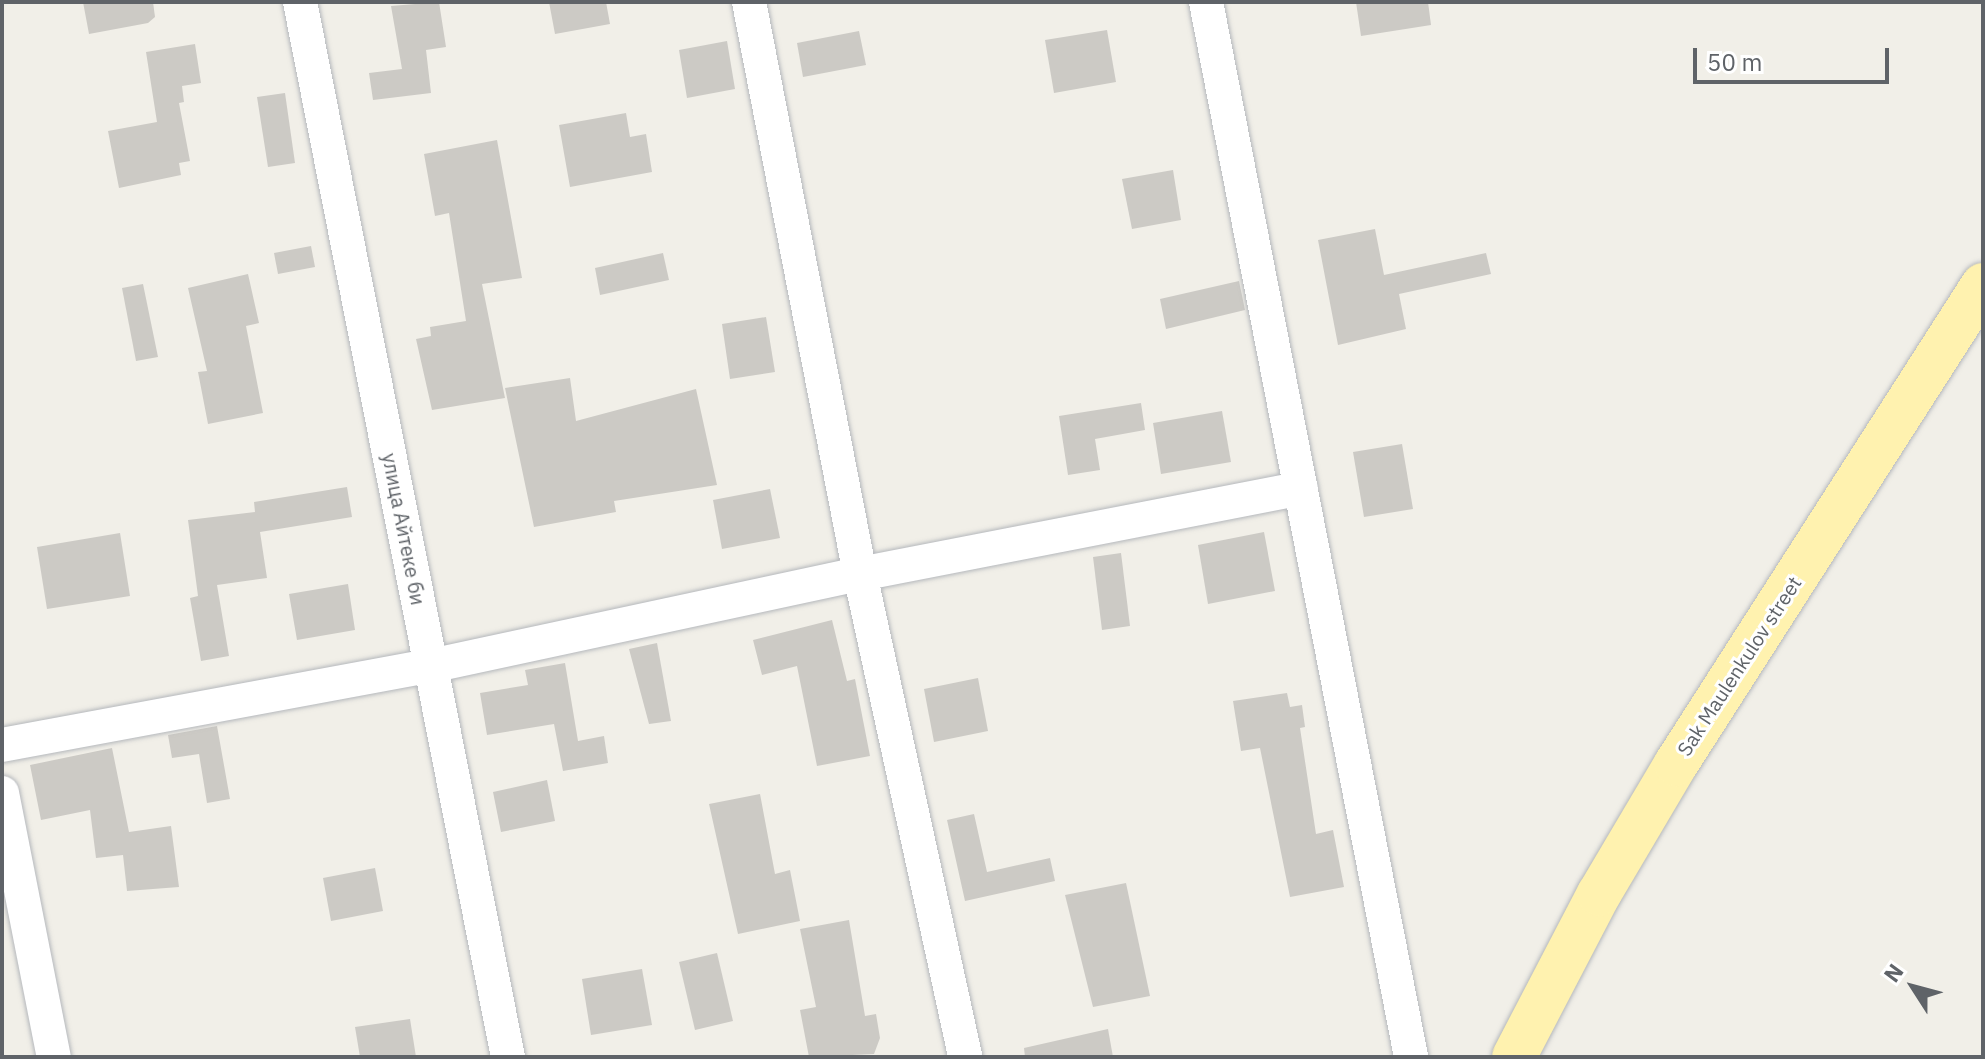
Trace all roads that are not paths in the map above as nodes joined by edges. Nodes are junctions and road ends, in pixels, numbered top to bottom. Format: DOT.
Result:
graph roads {
  1 [pos="300,2"];
  2 [pos="749,2"];
  3 [pos="1206,2"];
  4 [pos="1983,285"];
  5 [pos="1301,488"];
  6 [pos="860,574"];
  7 [pos="430,666"];
  8 [pos="2,745"];
  9 [pos="2,793"];
  10 [pos="54,1057"];
  11 [pos="508,1057"];
  12 [pos="965,1057"];
  13 [pos="1411,1057"];
  14 [pos="1514,1057"];
  1 -- 7 [label="street, улица Айтеке би"];
  2 -- 6 [label="street"];
  3 -- 5 [label="street"];
  4 -- 14 [label="main road, Sak Maulenkulov street"];
  5 -- 6 [label="street"];
  5 -- 13 [label="street"];
  6 -- 7 [label="street"];
  6 -- 12 [label="street"];
  7 -- 8 [label="street"];
  7 -- 11 [label="street, улица Айтеке би"];
  9 -- 10 [label="street"];
}
